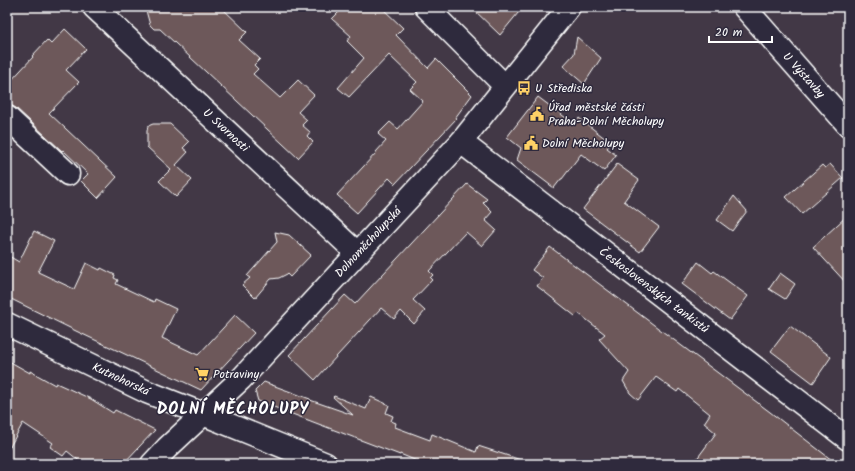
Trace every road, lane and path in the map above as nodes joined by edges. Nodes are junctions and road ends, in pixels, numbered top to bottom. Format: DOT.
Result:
graph roads {
  1 [pos="94,7"];
  2 [pos="426,7"];
  3 [pos="569,7"];
  4 [pos="744,7"];
  5 [pos="505,86"];
  6 [pos="7,117"];
  7 [pos="848,125"];
  8 [pos="461,142"];
  9 [pos="68,174"];
  10 [pos="357,254"];
  11 [pos="7,324"];
  12 [pos="204,414"];
  13 [pos="848,439"];
  14 [pos="152,464"];
  15 [pos="326,464"];
  1 -- 10 [label="street, U Svornosti"];
  2 -- 5 [label="street"];
  3 -- 5 [label="street, Dolnoměcholupská"];
  4 -- 7 [label="street, U Výstavby"];
  5 -- 8 [label="street, Dolnoměcholupská"];
  6 -- 9 [label="street"];
  8 -- 10 [label="street, Dolnoměcholupská"];
  8 -- 13 [label="street, Československých tankistů"];
  10 -- 12 [label="street, Dolnoměcholupská"];
  11 -- 12 [label="street, Kutnohorská"];
  12 -- 14 [label="street, Dolnoměcholupská"];
  12 -- 15 [label="street, Kutnohorská"];
}
